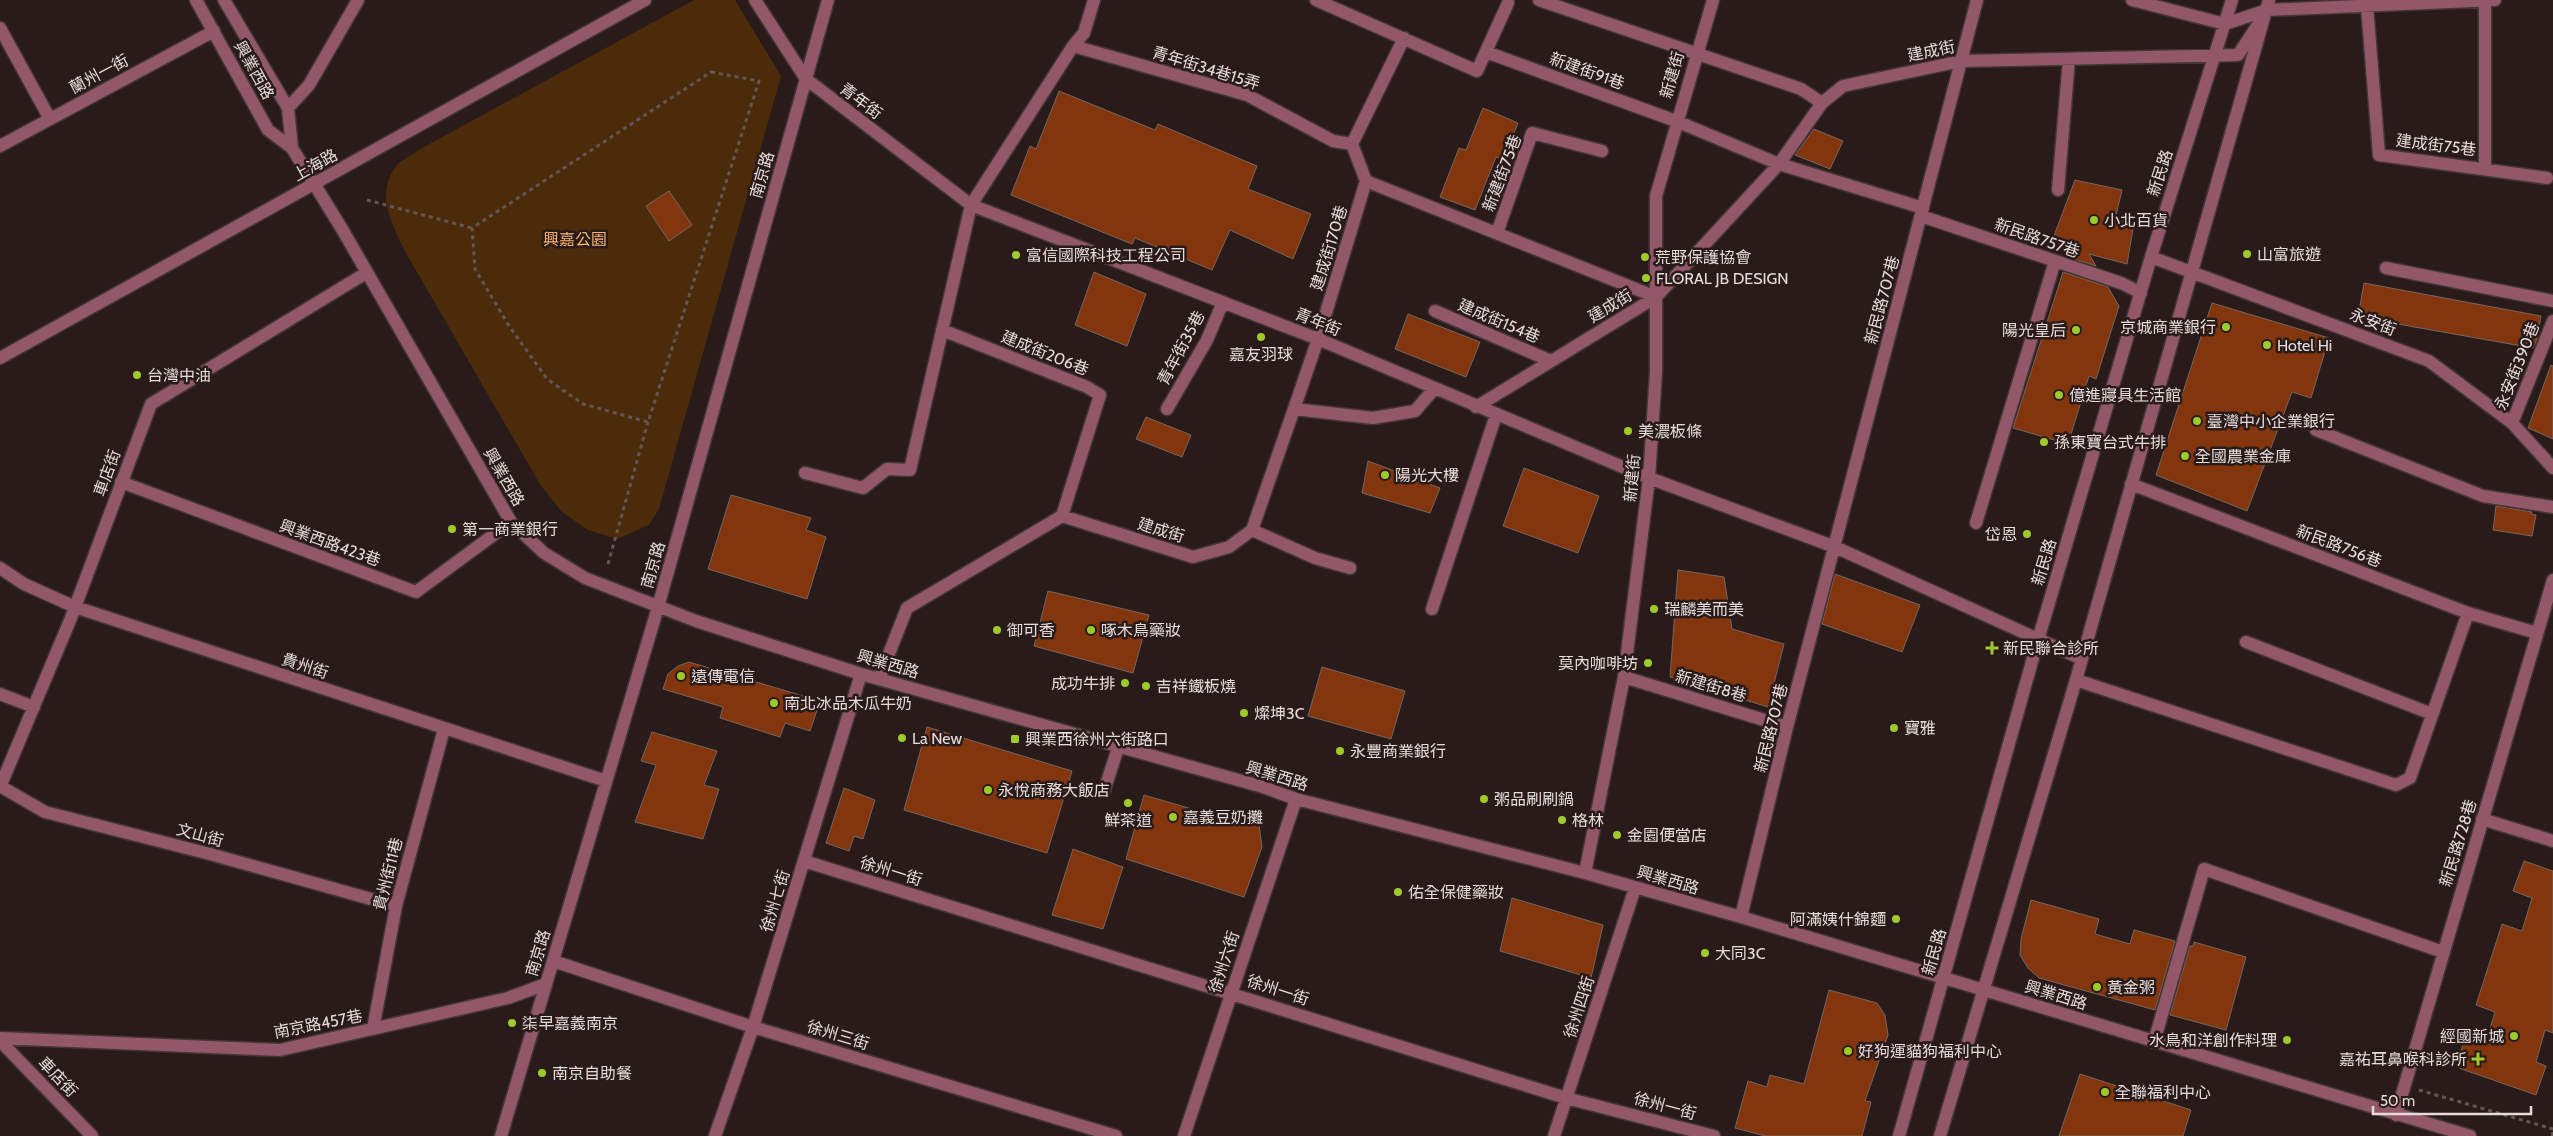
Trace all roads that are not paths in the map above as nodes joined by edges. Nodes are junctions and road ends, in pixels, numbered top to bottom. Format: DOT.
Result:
graph roads {
  1 [pos="196,0"];
  2 [pos="224,0"];
  3 [pos="358,0"];
  4 [pos="646,0"];
  5 [pos="755,0"];
  6 [pos="828,0"];
  7 [pos="1094,0"];
  8 [pos="1316,0"];
  9 [pos="1539,0"];
  10 [pos="1713,0"];
  11 [pos="1977,0"];
  12 [pos="2132,0"];
  13 [pos="2232,0"];
  14 [pos="2485,0"];
  15 [pos="2495,0"];
  16 [pos="1509,1"];
  17 [pos="2409,2"];
  18 [pos="2268,5"];
  19 [pos="2367,6"];
  20 [pos="2225,24"];
  21 [pos="0,28"];
  22 [pos="214,31"];
  23 [pos="1404,38"];
  24 [pos="1073,46"];
  25 [pos="1486,52"];
  26 [pos="1695,54"];
  27 [pos="2215,55"];
  28 [pos="2069,58"];
  29 [pos="1961,61"];
  30 [pos="806,80"];
  31 [pos="1822,103"];
  32 [pos="288,108"];
  33 [pos="50,119"];
  34 [pos="1676,121"];
  35 [pos="1352,144"];
  36 [pos="0,146"];
  37 [pos="292,148"];
  38 [pos="1602,151"];
  39 [pos="1779,164"];
  40 [pos="2485,168"];
  41 [pos="2547,178"];
  42 [pos="1366,181"];
  43 [pos="314,184"];
  44 [pos="2058,190"];
  45 [pos="971,205"];
  46 [pos="1922,212"];
  47 [pos="1496,233"];
  48 [pos="2151,257"];
  49 [pos="2055,261"];
  50 [pos="2386,268"];
  51 [pos="2191,270"];
  52 [pos="366,273"];
  53 [pos="2141,293"];
  54 [pos="1656,297"];
  55 [pos="2553,301"];
  56 [pos="1223,302"];
  57 [pos="1434,311"];
  58 [pos="2553,321"];
  59 [pos="942,330"];
  60 [pos="1318,339"];
  61 [pos="0,358"];
  62 [pos="1550,362"];
  63 [pos="1434,389"];
  64 [pos="1476,406"];
  65 [pos="1167,409"];
  66 [pos="1294,409"];
  67 [pos="1496,415"];
  68 [pos="2512,423"];
  69 [pos="2316,430"];
  70 [pos="2553,468"];
  71 [pos="805,473"];
  72 [pos="1649,478"];
  73 [pos="121,482"];
  74 [pos="2131,484"];
  75 [pos="2553,507"];
  76 [pos="1062,516"];
  77 [pos="511,522"];
  78 [pos="1976,523"];
  79 [pos="1252,530"];
  80 [pos="1835,547"];
  81 [pos="0,568"];
  82 [pos="1350,568"];
  83 [pos="2553,580"];
  84 [pos="75,607"];
  85 [pos="658,607"];
  86 [pos="1432,608"];
  87 [pos="2468,613"];
  88 [pos="2537,633"];
  89 [pos="2038,640"];
  90 [pos="2246,642"];
  91 [pos="2082,659"];
  92 [pos="861,674"];
  93 [pos="1624,677"];
  94 [pos="879,679"];
  95 [pos="2076,680"];
  96 [pos="0,694"];
  97 [pos="34,707"];
  98 [pos="2432,714"];
  99 [pos="1787,727"];
  100 [pos="444,729"];
  101 [pos="1118,748"];
  102 [pos="606,781"];
  103 [pos="0,787"];
  104 [pos="1104,791"];
  105 [pos="1296,799"];
  106 [pos="2482,819"];
  107 [pos="2553,841"];
  108 [pos="804,861"];
  109 [pos="1585,872"];
  110 [pos="1635,888"];
  111 [pos="396,906"];
  112 [pos="1741,917"];
  113 [pos="2443,952"];
  114 [pos="553,961"];
  115 [pos="1944,978"];
  116 [pos="546,984"];
  117 [pos="1982,990"];
  118 [pos="1231,992"];
  119 [pos="753,1027"];
  120 [pos="373,1030"];
  121 [pos="0,1039"];
  122 [pos="2154,1042"];
  123 [pos="1566,1098"];
  124 [pos="2396,1115"];
  125 [pos="92,1136"];
  126 [pos="501,1136"];
  127 [pos="715,1136"];
  128 [pos="1116,1136"];
  129 [pos="1184,1136"];
  130 [pos="1554,1136"];
  131 [pos="1714,1136"];
  132 [pos="1899,1136"];
  133 [pos="1940,1136"];
  134 [pos="2470,1136"];
  1 -- 22 [label="street, 興業西路"];
  2 -- 32 [label="street, 興業西路"];
  3 -- 32 [label="street, 興業西路"];
  4 -- 43 [label="street, 上海路"];
  5 -- 30 [label="street, 青年街"];
  6 -- 30 [label="street, 南京路"];
  7 -- 24 [label="street"];
  8 -- 23 [label="street"];
  9 -- 26 [label="street"];
  10 -- 26 [label="street, 新建街"];
  11 -- 29 [label="street, 新民路707巷"];
  12 -- 20 [label="street"];
  13 -- 20 [label="street, 新民路"];
  14 -- 15 [label="street"];
  14 -- 17 [label="street"];
  14 -- 40 [label="street"];
  16 -- 25 [label="street"];
  17 -- 19 [label="street"];
  18 -- 19 [label="street"];
  18 -- 20 [label="street"];
  18 -- 27 [label="street, 建成街"];
  18 -- 51 [label="street"];
  19 -- 40 [label="street, 建成街75巷"];
  20 -- 27 [label="street, 新民路"];
  21 -- 33 [label="street"];
  22 -- 33 [label="street, 蘭州一街"];
  22 -- 37 [label="street, 興業西路"];
  23 -- 25 [label="street"];
  23 -- 35 [label="street"];
  24 -- 35 [label="street, 青年街34巷15弄"];
  24 -- 45 [label="street"];
  25 -- 34 [label="street, 新建街91巷"];
  26 -- 31 [label="street"];
  26 -- 34 [label="street, 新建街"];
  27 -- 28 [label="street, 建成街"];
  27 -- 48 [label="street, 新民路"];
  28 -- 29 [label="street, 建成街"];
  28 -- 44 [label="street"];
  29 -- 31 [label="street, 建成街"];
  29 -- 46 [label="street, 新民路707巷"];
  30 -- 45 [label="street, 青年街"];
  30 -- 85 [label="street, 南京路"];
  31 -- 39 [label="street, 建成街"];
  32 -- 37 [label="street, 興業西路"];
  33 -- 36 [label="street, 蘭州一街"];
  34 -- 39 [label="street, 新建街91巷"];
  34 -- 54 [label="street, 新建街"];
  35 -- 42 [label="street"];
  37 -- 43 [label="street, 興業西路"];
  38 -- 47 [label="street, 新建街75巷"];
  39 -- 46 [label="street, 新民路757巷"];
  39 -- 54 [label="street, 建成街"];
  40 -- 41 [label="street, 建成街75巷"];
  42 -- 47 [label="street, 新建街75巷"];
  42 -- 60 [label="street, 建成街170巷"];
  43 -- 52 [label="street, 興業西路"];
  43 -- 61 [label="street, 上海路"];
  45 -- 56 [label="street, 青年街"];
  45 -- 59 [label="street"];
  46 -- 49 [label="street, 新民路757巷"];
  46 -- 80 [label="street, 新民路707巷"];
  47 -- 54 [label="street, 新建街75巷"];
  48 -- 51 [label="street, 永安街"];
  48 -- 53 [label="street, 新民路"];
  49 -- 53 [label="street, 新民路757巷"];
  49 -- 78 [label="street"];
  50 -- 55 [label="street"];
  51 -- 68 [label="street, 永安街"];
  51 -- 74 [label="street"];
  52 -- 73 [label="street, 車店街"];
  52 -- 77 [label="street, 興業西路"];
  53 -- 89 [label="street, 新民路"];
  54 -- 62 [label="street, 建成街"];
  54 -- 72 [label="street, 新建街"];
  56 -- 60 [label="street, 青年街"];
  56 -- 65 [label="street, 青年街35巷"];
  57 -- 62 [label="street, 建成街154巷"];
  58 -- 68 [label="street, 永安街390巷"];
  59 -- 71 [label="street"];
  59 -- 76 [label="street, 建成街206巷"];
  60 -- 63 [label="street, 青年街"];
  60 -- 66 [label="street, 建成街170巷"];
  62 -- 64 [label="street, 建成街"];
  63 -- 64 [label="street, 青年街"];
  63 -- 66 [label="street"];
  64 -- 67 [label="street, 青年街"];
  66 -- 79 [label="street"];
  67 -- 72 [label="street, 青年街"];
  67 -- 86 [label="street"];
  68 -- 70 [label="street, 永安街"];
  69 -- 75 [label="street"];
  72 -- 80 [label="street"];
  72 -- 93 [label="street, 新建街"];
  73 -- 77 [label="street, 興業西路423巷"];
  73 -- 84 [label="street, 車店街"];
  74 -- 87 [label="street, 新民路756巷"];
  74 -- 91 [label="street"];
  76 -- 79 [label="street, 建成街"];
  76 -- 94 [label="street"];
  77 -- 85 [label="street, 興業西路"];
  79 -- 82 [label="street"];
  80 -- 89 [label="street"];
  80 -- 99 [label="street, 新民路707巷"];
  81 -- 84 [label="street, 貴州街"];
  83 -- 88 [label="street, 新民路728巷"];
  84 -- 97 [label="street, 車店街"];
  84 -- 100 [label="street, 貴州街"];
  85 -- 92 [label="street, 興業西路"];
  85 -- 102 [label="street, 南京路"];
  87 -- 88 [label="street, 新民路756巷"];
  87 -- 98 [label="street"];
  88 -- 106 [label="street, 新民路728巷"];
  89 -- 91 [label="street"];
  89 -- 115 [label="street, 新民路"];
  90 -- 98 [label="street"];
  91 -- 95 [label="street"];
  92 -- 94 [label="street, 興業西路"];
  92 -- 108 [label="street, 徐州七街"];
  93 -- 99 [label="street, 新建街8巷"];
  93 -- 109 [label="street, 新建街"];
  94 -- 101 [label="street, 興業西路"];
  95 -- 98 [label="street"];
  95 -- 117 [label="street"];
  96 -- 97 [label="street"];
  97 -- 103 [label="street, 車店街"];
  99 -- 112 [label="street, 新民路707巷"];
  100 -- 102 [label="street, 貴州街"];
  100 -- 111 [label="street, 貴州街11巷"];
  101 -- 104 [label="street"];
  101 -- 105 [label="street, 興業西路"];
  102 -- 114 [label="street, 南京路"];
  103 -- 111 [label="street, 文山街"];
  105 -- 109 [label="street, 興業西路"];
  105 -- 118 [label="street, 徐州六街"];
  106 -- 107 [label="street"];
  106 -- 113 [label="street, 新民路728巷"];
  108 -- 118 [label="street, 徐州一街"];
  108 -- 119 [label="street, 徐州七街"];
  109 -- 110 [label="street, 興業西路"];
  110 -- 112 [label="street, 興業西路"];
  110 -- 123 [label="street, 徐州四街"];
  111 -- 120 [label="street, 貴州街11巷"];
  112 -- 115 [label="street, 興業西路"];
  113 -- 122 [label="street"];
  113 -- 124 [label="street, 新民路728巷"];
  114 -- 116 [label="street, 南京路"];
  114 -- 119 [label="street, 徐州三街"];
  115 -- 117 [label="street, 興業西路"];
  115 -- 132 [label="street, 新民路"];
  116 -- 120 [label="street, 南京路457巷"];
  116 -- 126 [label="street, 南京路"];
  117 -- 122 [label="street, 興業西路"];
  117 -- 133 [label="street"];
  118 -- 123 [label="street, 徐州一街"];
  118 -- 129 [label="street, 徐州六街"];
  119 -- 127 [label="street, 徐州七街"];
  119 -- 128 [label="street, 徐州三街"];
  120 -- 121 [label="street, 南京路457巷"];
  121 -- 125 [label="street, 車店街"];
  122 -- 124 [label="street, 興業西路"];
  123 -- 130 [label="street, 徐州四街"];
  123 -- 131 [label="street, 徐州一街"];
  124 -- 134 [label="street, 興業西路"];
}
